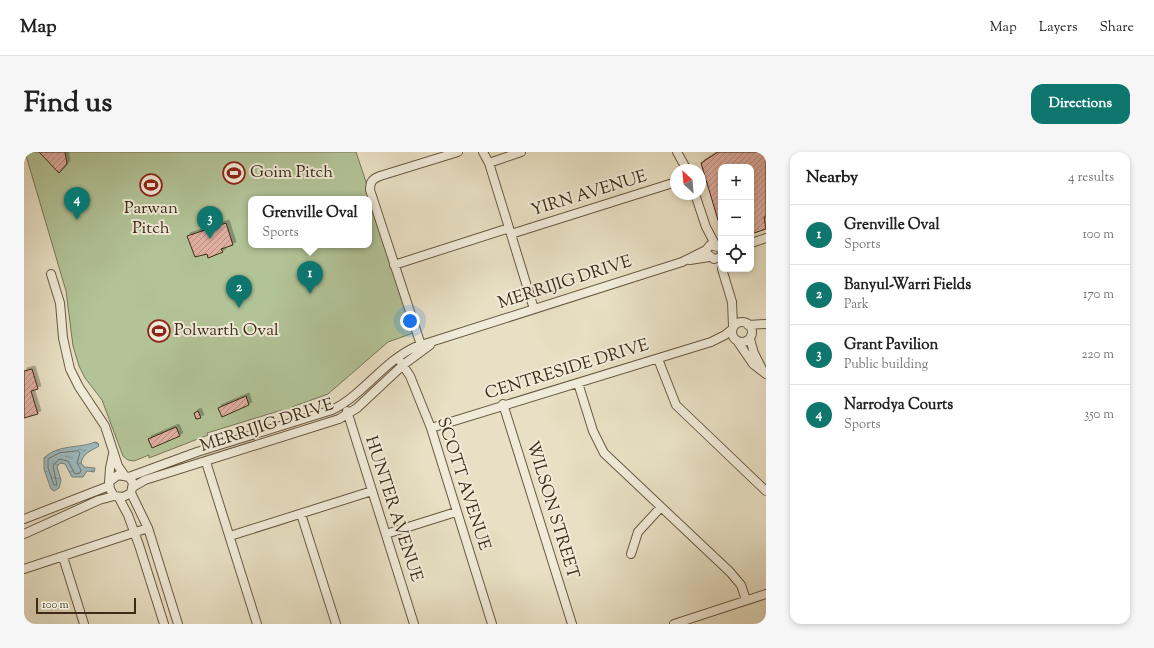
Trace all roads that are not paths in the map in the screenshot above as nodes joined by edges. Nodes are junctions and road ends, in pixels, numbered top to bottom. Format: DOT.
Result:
graph roads {
  1 [pos="458,152"];
  2 [pos="483,152"];
  3 [pos="521,152"];
  4 [pos="677,152"];
  5 [pos="489,163"];
  6 [pos="684,164"];
  7 [pos="670,184"];
  8 [pos="372,196"];
  9 [pos="372,196"];
  10 [pos="697,200"];
  11 [pos="706,226"];
  12 [pos="510,231"];
  13 [pos="766,238"];
  14 [pos="754,242"];
  15 [pos="718,245"];
  16 [pos="718,247"];
  17 [pos="707,251"];
  18 [pos="718,259"];
  19 [pos="394,264"];
  20 [pos="723,272"];
  21 [pos="50,274"];
  22 [pos="732,302"];
  23 [pos="534,309"];
  24 [pos="746,323"];
  25 [pos="766,325"];
  26 [pos="732,328"];
  27 [pos="751,337"];
  28 [pos="736,340"];
  29 [pos="436,341"];
  30 [pos="711,342"];
  31 [pos="420,345"];
  32 [pos="398,357"];
  33 [pos="658,359"];
  34 [pos="403,365"];
  35 [pos="765,373"];
  36 [pos="578,383"];
  37 [pos="344,404"];
  38 [pos="504,404"];
  39 [pos="348,415"];
  40 [pos="430,428"];
  41 [pos="113,451"];
  42 [pos="206,462"];
  43 [pos="127,476"];
  44 [pos="109,484"];
  45 [pos="132,490"];
  46 [pos="372,491"];
  47 [pos="766,491"];
  48 [pos="117,497"];
  49 [pos="660,507"];
  50 [pos="456,512"];
  51 [pos="301,514"];
  52 [pos="24,519"];
  53 [pos="148,528"];
  54 [pos="24,534"];
  55 [pos="135,534"];
  56 [pos="386,534"];
  57 [pos="230,536"];
  58 [pos="631,554"];
  59 [pos="63,557"];
  60 [pos="24,568"];
  61 [pos="766,594"];
  62 [pos="746,600"];
  63 [pos="84,624"];
  64 [pos="164,624"];
  65 [pos="178,624"];
  66 [pos="257,624"];
  67 [pos="336,624"];
  68 [pos="414,624"];
  69 [pos="492,624"];
  70 [pos="572,624"];
  71 [pos="674,624"];
  1 -- 9 [label="street"];
  2 -- 5 [label="street"];
  3 -- 5 [label="street"];
  4 -- 6 [label="street"];
  5 -- 12 [label="street"];
  7 -- 12 [label="street, YIRN AVENUE"];
  8 -- 19 [label="street"];
  10 -- 11 [label="street"];
  11 -- 15 [label="street"];
  11 -- 17 [label="street"];
  12 -- 19 [label="street, YIRN AVENUE"];
  12 -- 23 [label="street"];
  13 -- 14 [label="street"];
  16 -- 17 [label="street, MERRIJIG DRIVE"];
  17 -- 18 [label="street"];
  17 -- 23 [label="street, MERRIJIG DRIVE"];
  19 -- 31 [label="street"];
  20 -- 22 [label="street"];
  21 -- 41 [label="street"];
  22 -- 24 [label="street"];
  22 -- 26 [label="street"];
  23 -- 29 [label="street, MERRIJIG DRIVE"];
  24 -- 25 [label="street"];
  24 -- 26 [label="street, CENTRESIDE DRIVE"];
  24 -- 27 [label="street"];
  25 -- 27 [label="street"];
  26 -- 28 [label="street"];
  26 -- 30 [label="street, CENTRESIDE DRIVE"];
  27 -- 28 [label="street, CENTRESIDE DRIVE"];
  27 -- 35 [label="street"];
  28 -- 30 [label="street, CENTRESIDE DRIVE"];
  28 -- 35 [label="street"];
  29 -- 31 [label="street, MERRIJIG DRIVE"];
  29 -- 34 [label="street, MERRIJIG DRIVE"];
  30 -- 33 [label="street, CENTRESIDE DRIVE"];
  31 -- 32 [label="street, MERRIJIG DRIVE"];
  32 -- 34 [label="street, SCOTT AVENUE"];
  32 -- 37 [label="street, MERRIJIG DRIVE"];
  33 -- 36 [label="street, CENTRESIDE DRIVE"];
  33 -- 47 [label="street"];
  34 -- 39 [label="street, MERRIJIG DRIVE"];
  34 -- 40 [label="street, SCOTT AVENUE"];
  36 -- 38 [label="street, CENTRESIDE DRIVE"];
  36 -- 49 [label="street"];
  37 -- 39 [label="street, HUNTER AVENUE"];
  37 -- 43 [label="street, MERRIJIG DRIVE"];
  38 -- 40 [label="street, CENTRESIDE DRIVE"];
  38 -- 70 [label="street, WILSON STREET"];
  39 -- 42 [label="street, MERRIJIG DRIVE"];
  39 -- 46 [label="street, HUNTER AVENUE"];
  40 -- 50 [label="street, SCOTT AVENUE"];
  41 -- 43 [label="street"];
  41 -- 44 [label="street"];
  42 -- 45 [label="street, MERRIJIG DRIVE"];
  42 -- 57 [label="street"];
  43 -- 44 [label="street, MERRIJIG DRIVE"];
  43 -- 45 [label="street"];
  44 -- 48 [label="street"];
  44 -- 52 [label="street, MERRIJIG DRIVE"];
  45 -- 48 [label="street, MERRIJIG DRIVE"];
  45 -- 53 [label="street"];
  46 -- 51 [label="street"];
  46 -- 56 [label="street, HUNTER AVENUE"];
  48 -- 54 [label="street, MERRIJIG DRIVE"];
  48 -- 55 [label="street"];
  49 -- 58 [label="street"];
  49 -- 62 [label="street"];
  50 -- 56 [label="street"];
  50 -- 69 [label="street, SCOTT AVENUE"];
  51 -- 57 [label="street"];
  51 -- 67 [label="street"];
  53 -- 55 [label="street"];
  53 -- 65 [label="street"];
  55 -- 59 [label="street"];
  55 -- 64 [label="street"];
  56 -- 68 [label="street, HUNTER AVENUE"];
  57 -- 66 [label="street"];
  59 -- 60 [label="street"];
  59 -- 63 [label="street"];
  61 -- 62 [label="street"];
  62 -- 71 [label="street"];
}
